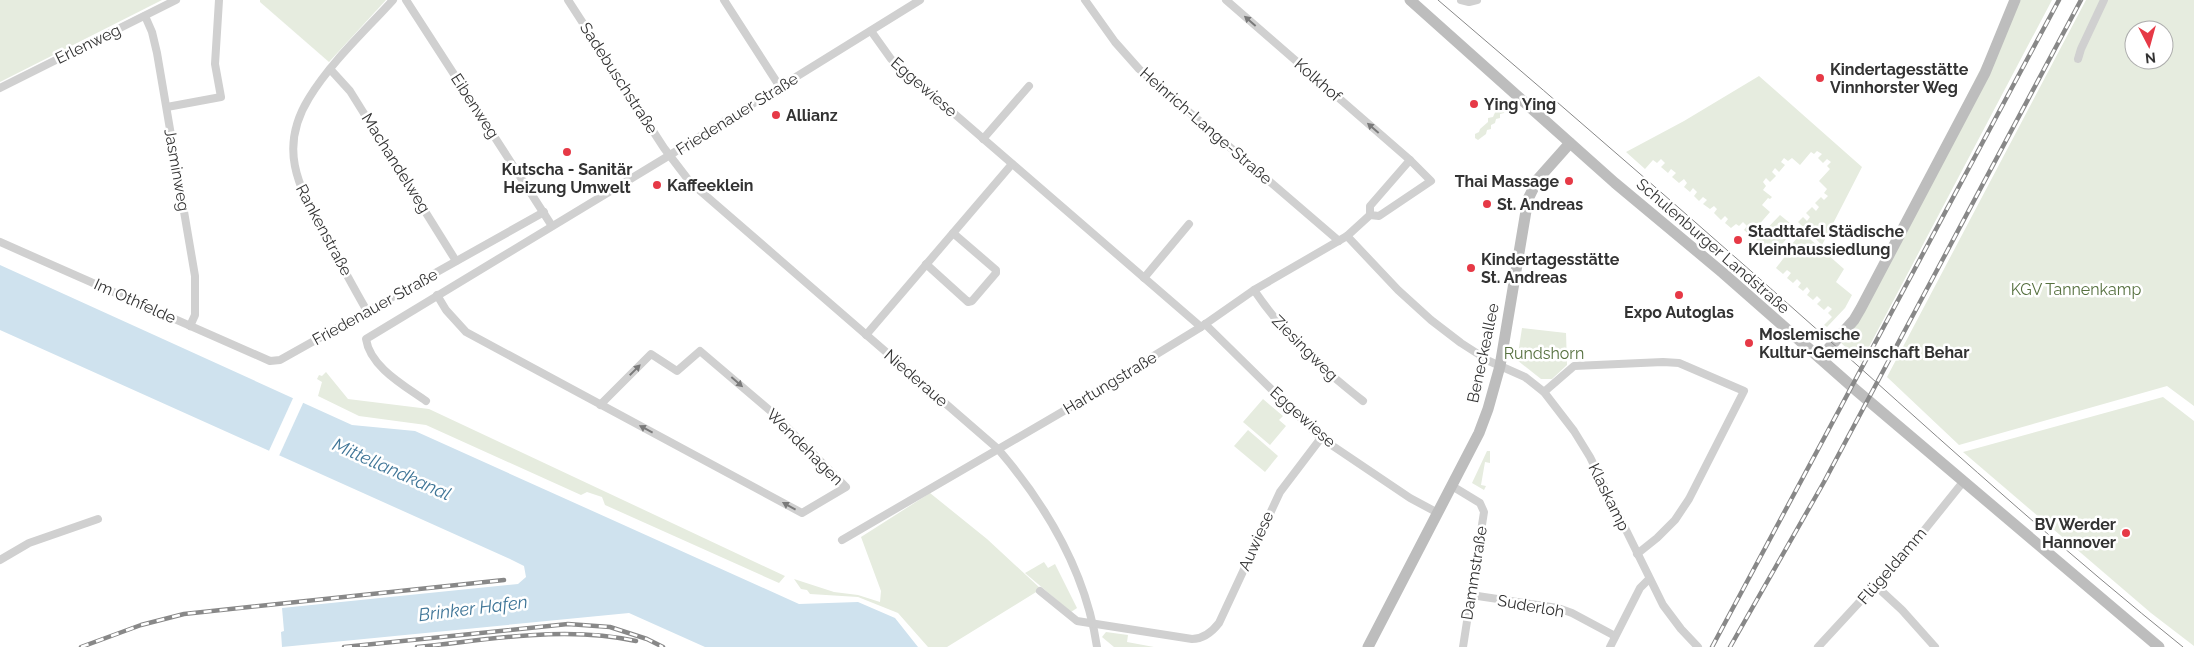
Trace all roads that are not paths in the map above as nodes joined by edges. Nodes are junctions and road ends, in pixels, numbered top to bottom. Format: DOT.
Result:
graph roads {
  1 [pos="176,0"];
  2 [pos="219,0"];
  3 [pos="394,0"];
  4 [pos="406,0"];
  5 [pos="568,0"];
  6 [pos="724,0"];
  7 [pos="920,0"];
  8 [pos="1085,0"];
  9 [pos="1226,0"];
  10 [pos="1410,0"];
  11 [pos="1461,0"];
  12 [pos="1477,0"];
  13 [pos="2016,0"];
  14 [pos="2104,0"];
  15 [pos="908,3"];
  16 [pos="145,16"];
  17 [pos="871,31"];
  18 [pos="2078,58"];
  19 [pos="330,69"];
  20 [pos="1029,86"];
  21 [pos="780,87"];
  22 [pos="0,88"];
  23 [pos="167,107"];
  24 [pos="983,139"];
  25 [pos="1570,142"];
  26 [pos="670,155"];
  27 [pos="1410,160"];
  28 [pos="1012,164"];
  29 [pos="544,212"];
  30 [pos="1370,215"];
  31 [pos="1189,224"];
  32 [pos="552,226"];
  33 [pos="953,233"];
  34 [pos="1347,236"];
  35 [pos="1339,241"];
  36 [pos="0,242"];
  37 [pos="456,261"];
  38 [pos="926,264"];
  39 [pos="1144,278"];
  40 [pos="1254,290"];
  41 [pos="437,295"];
  42 [pos="367,311"];
  43 [pos="190,326"];
  44 [pos="1203,326"];
  45 [pos="866,335"];
  46 [pos="1820,358"];
  47 [pos="270,362"];
  48 [pos="1500,366"];
  49 [pos="1544,392"];
  50 [pos="426,401"];
  51 [pos="1363,401"];
  52 [pos="600,405"];
  53 [pos="1321,438"];
  54 [pos="998,449"];
  55 [pos="1963,482"];
  56 [pos="1452,486"];
  57 [pos="1438,513"];
  58 [pos="98,519"];
  59 [pos="842,540"];
  60 [pos="1637,554"];
  61 [pos="0,560"];
  62 [pos="1649,579"];
  63 [pos="1876,586"];
  64 [pos="1040,592"];
  65 [pos="1471,595"];
  66 [pos="1092,623"];
  67 [pos="1615,636"];
  68 [pos="1191,643"];
  69 [pos="1097,647"];
  70 [pos="1368,647"];
  71 [pos="1463,647"];
  72 [pos="1610,647"];
  73 [pos="1698,647"];
  74 [pos="1818,647"];
  75 [pos="1935,647"];
  76 [pos="2160,647"];
  1 -- 16 [label="street, Erlenweg"];
  2 -- 23 [label="street"];
  3 -- 19 [label="street, Rankenstraße"];
  4 -- 29 [label="street, Eibenweg"];
  5 -- 26 [label="street, Sadebuschstraße"];
  6 -- 21 [label="street"];
  7 -- 15 [label="street, Friedenauer Straße"];
  8 -- 35 [label="street, Heinrich-Lange-Straße"];
  27 -- 9 [label="street, Kolkhof, one-way"];
  10 -- 25 [label="main road, Schulenburger Landstraße"];
  11 -- 12 [label="street"];
  13 -- 46 [label="main road"];
  14 -- 18 [label="street"];
  15 -- 17 [label="street, Friedenauer Straße"];
  16 -- 22 [label="street, Erlenweg"];
  16 -- 23 [label="street, Jasminweg"];
  17 -- 21 [label="street, Friedenauer Straße"];
  17 -- 24 [label="street, Eggewiese"];
  19 -- 37 [label="street, Machandelweg"];
  19 -- 42 [label="street, Rankenstraße"];
  20 -- 24 [label="street"];
  21 -- 26 [label="street, Friedenauer Straße"];
  23 -- 43 [label="street, Jasminweg"];
  24 -- 28 [label="street, Eggewiese"];
  25 -- 46 [label="main road, Schulenburger Landstraße"];
  25 -- 48 [label="main road, Beneckeallee"];
  26 -- 32 [label="street, Friedenauer Straße"];
  26 -- 45 [label="street, Niederaue"];
  27 -- 30 [label="street"];
  27 -- 30 [label="street, Hartungstraße"];
  28 -- 33 [label="street"];
  28 -- 39 [label="street, Eggewiese"];
  29 -- 32 [label="street"];
  29 -- 37 [label="street, Friedenauer Straße"];
  30 -- 34 [label="street, Hartungstraße"];
  31 -- 39 [label="street"];
  32 -- 41 [label="street, Friedenauer Straße"];
  33 -- 38 [label="street"];
  33 -- 38 [label="street"];
  34 -- 35 [label="street, Hartungstraße"];
  34 -- 48 [label="street, Klaskamp"];
  35 -- 40 [label="street, Hartungstraße"];
  36 -- 43 [label="street, Im Othfelde"];
  37 -- 42 [label="street, Friedenauer Straße"];
  38 -- 45 [label="street"];
  39 -- 44 [label="street, Eggewiese"];
  40 -- 44 [label="street, Hartungstraße"];
  40 -- 51 [label="street, Ziesingweg"];
  41 -- 50 [label="street, Friedenauer Straße"];
  41 -- 52 [label="street, Wendehagen"];
  42 -- 47 [label="street, Friedenauer Straße"];
  43 -- 47 [label="street, Im Othfelde"];
  44 -- 53 [label="street, Eggewiese"];
  44 -- 54 [label="street, Hartungstraße"];
  45 -- 54 [label="street, Niederaue"];
  46 -- 55 [label="main road, Schulenburger Landstraße"];
  48 -- 49 [label="street, Klaskamp"];
  48 -- 56 [label="main road, Beneckeallee"];
  49 -- 60 [label="street, Klaskamp"];
  49 -- 60 [label="street"];
  52 -- 52 [label="street, Wendehagen, one-way"];
  53 -- 57 [label="street, Eggewiese"];
  53 -- 68 [label="street, Auwiese"];
  54 -- 59 [label="street, Hartungstraße"];
  54 -- 66 [label="street, Niederaue"];
  55 -- 63 [label="street, Flügeldamm"];
  55 -- 76 [label="main road, Schulenburger Landstraße"];
  56 -- 57 [label="main road, Beneckeallee"];
  56 -- 65 [label="street, Dammstraße"];
  57 -- 70 [label="main road, Beneckeallee"];
  58 -- 61 [label="street"];
  60 -- 62 [label="street, Klaskamp"];
  62 -- 67 [label="street"];
  62 -- 73 [label="street, Klaskamp"];
  63 -- 74 [label="street, Flügeldamm"];
  63 -- 75 [label="street"];
  64 -- 66 [label="street, Auwiese"];
  65 -- 67 [label="street, Suderloh"];
  65 -- 71 [label="street, Dammstraße"];
  66 -- 68 [label="street, Auwiese"];
  66 -- 69 [label="street, Niederaue"];
  67 -- 72 [label="street"];
}
